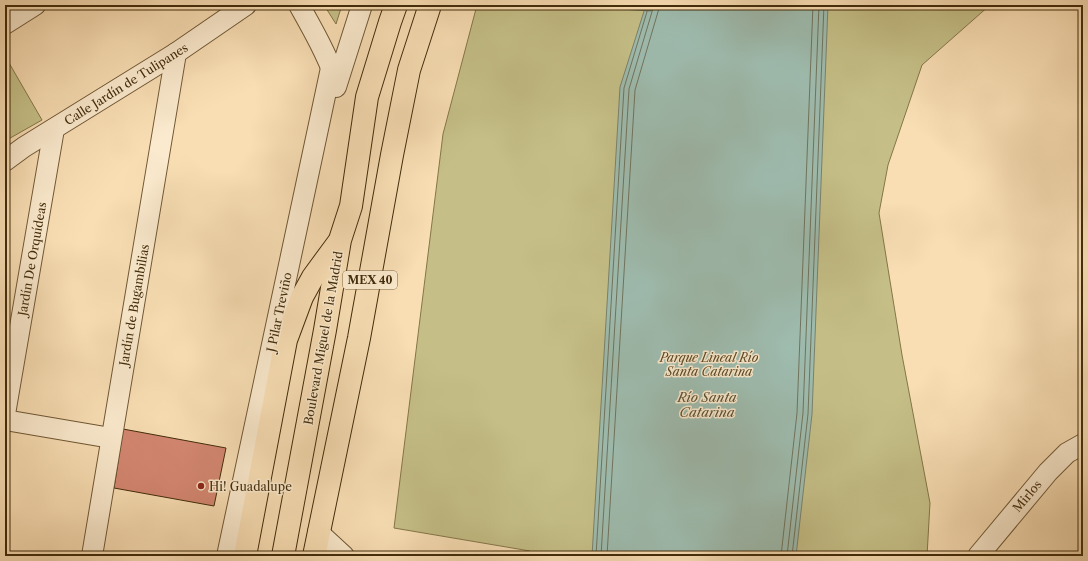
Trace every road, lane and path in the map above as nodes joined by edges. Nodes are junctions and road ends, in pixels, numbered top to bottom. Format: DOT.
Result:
graph roads {
  1 [pos="35,5"];
  2 [pos="246,5"];
  3 [pos="299,5"];
  4 [pos="362,5"];
  5 [pos="396,5"];
  6 [pos="430,5"];
  7 [pos="5,24"];
  8 [pos="176,53"];
  9 [pos="334,76"];
  10 [pos="54,129"];
  11 [pos="5,161"];
  12 [pos="340,240"];
  13 [pos="5,414"];
  14 [pos="5,420"];
  15 [pos="111,438"];
  16 [pos="1083,444"];
  17 [pos="258,489"];
  18 [pos="318,532"];
  19 [pos="92,556"];
  20 [pos="227,556"];
  21 [pos="245,556"];
  22 [pos="283,556"];
  23 [pos="314,556"];
  24 [pos="344,556"];
  25 [pos="978,556"];
  1 -- 7 [label="street"];
  2 -- 8 [label="street, Calle Jardín de Tulipanes"];
  3 -- 9 [label="street"];
  4 -- 9 [label="street"];
  5 -- 12 [label="highway, Boulevard Miguel de la Madrid / MEX 40"];
  6 -- 18 [label="highway, MEX 40"];
  8 -- 10 [label="street, Calle Jardín de Tulipanes"];
  8 -- 15 [label="street, Jardín de Bugambilias"];
  9 -- 17 [label="street"];
  9 -- 20 [label="street, J Pilar Treviño"];
  10 -- 11 [label="street, Calle Jardín de Tulipanes"];
  10 -- 13 [label="street, Jardín De Orquídeas"];
  12 -- 17 [label="highway"];
  12 -- 22 [label="highway, Boulevard Miguel de la Madrid / MEX 40"];
  14 -- 15 [label="street"];
  15 -- 19 [label="street, Jardín de Bugambilias"];
  16 -- 25 [label="street, Mirlos"];
  17 -- 20 [label="street"];
  17 -- 21 [label="highway"];
  18 -- 23 [label="highway, MEX 40"];
  18 -- 24 [label="street"];
}
